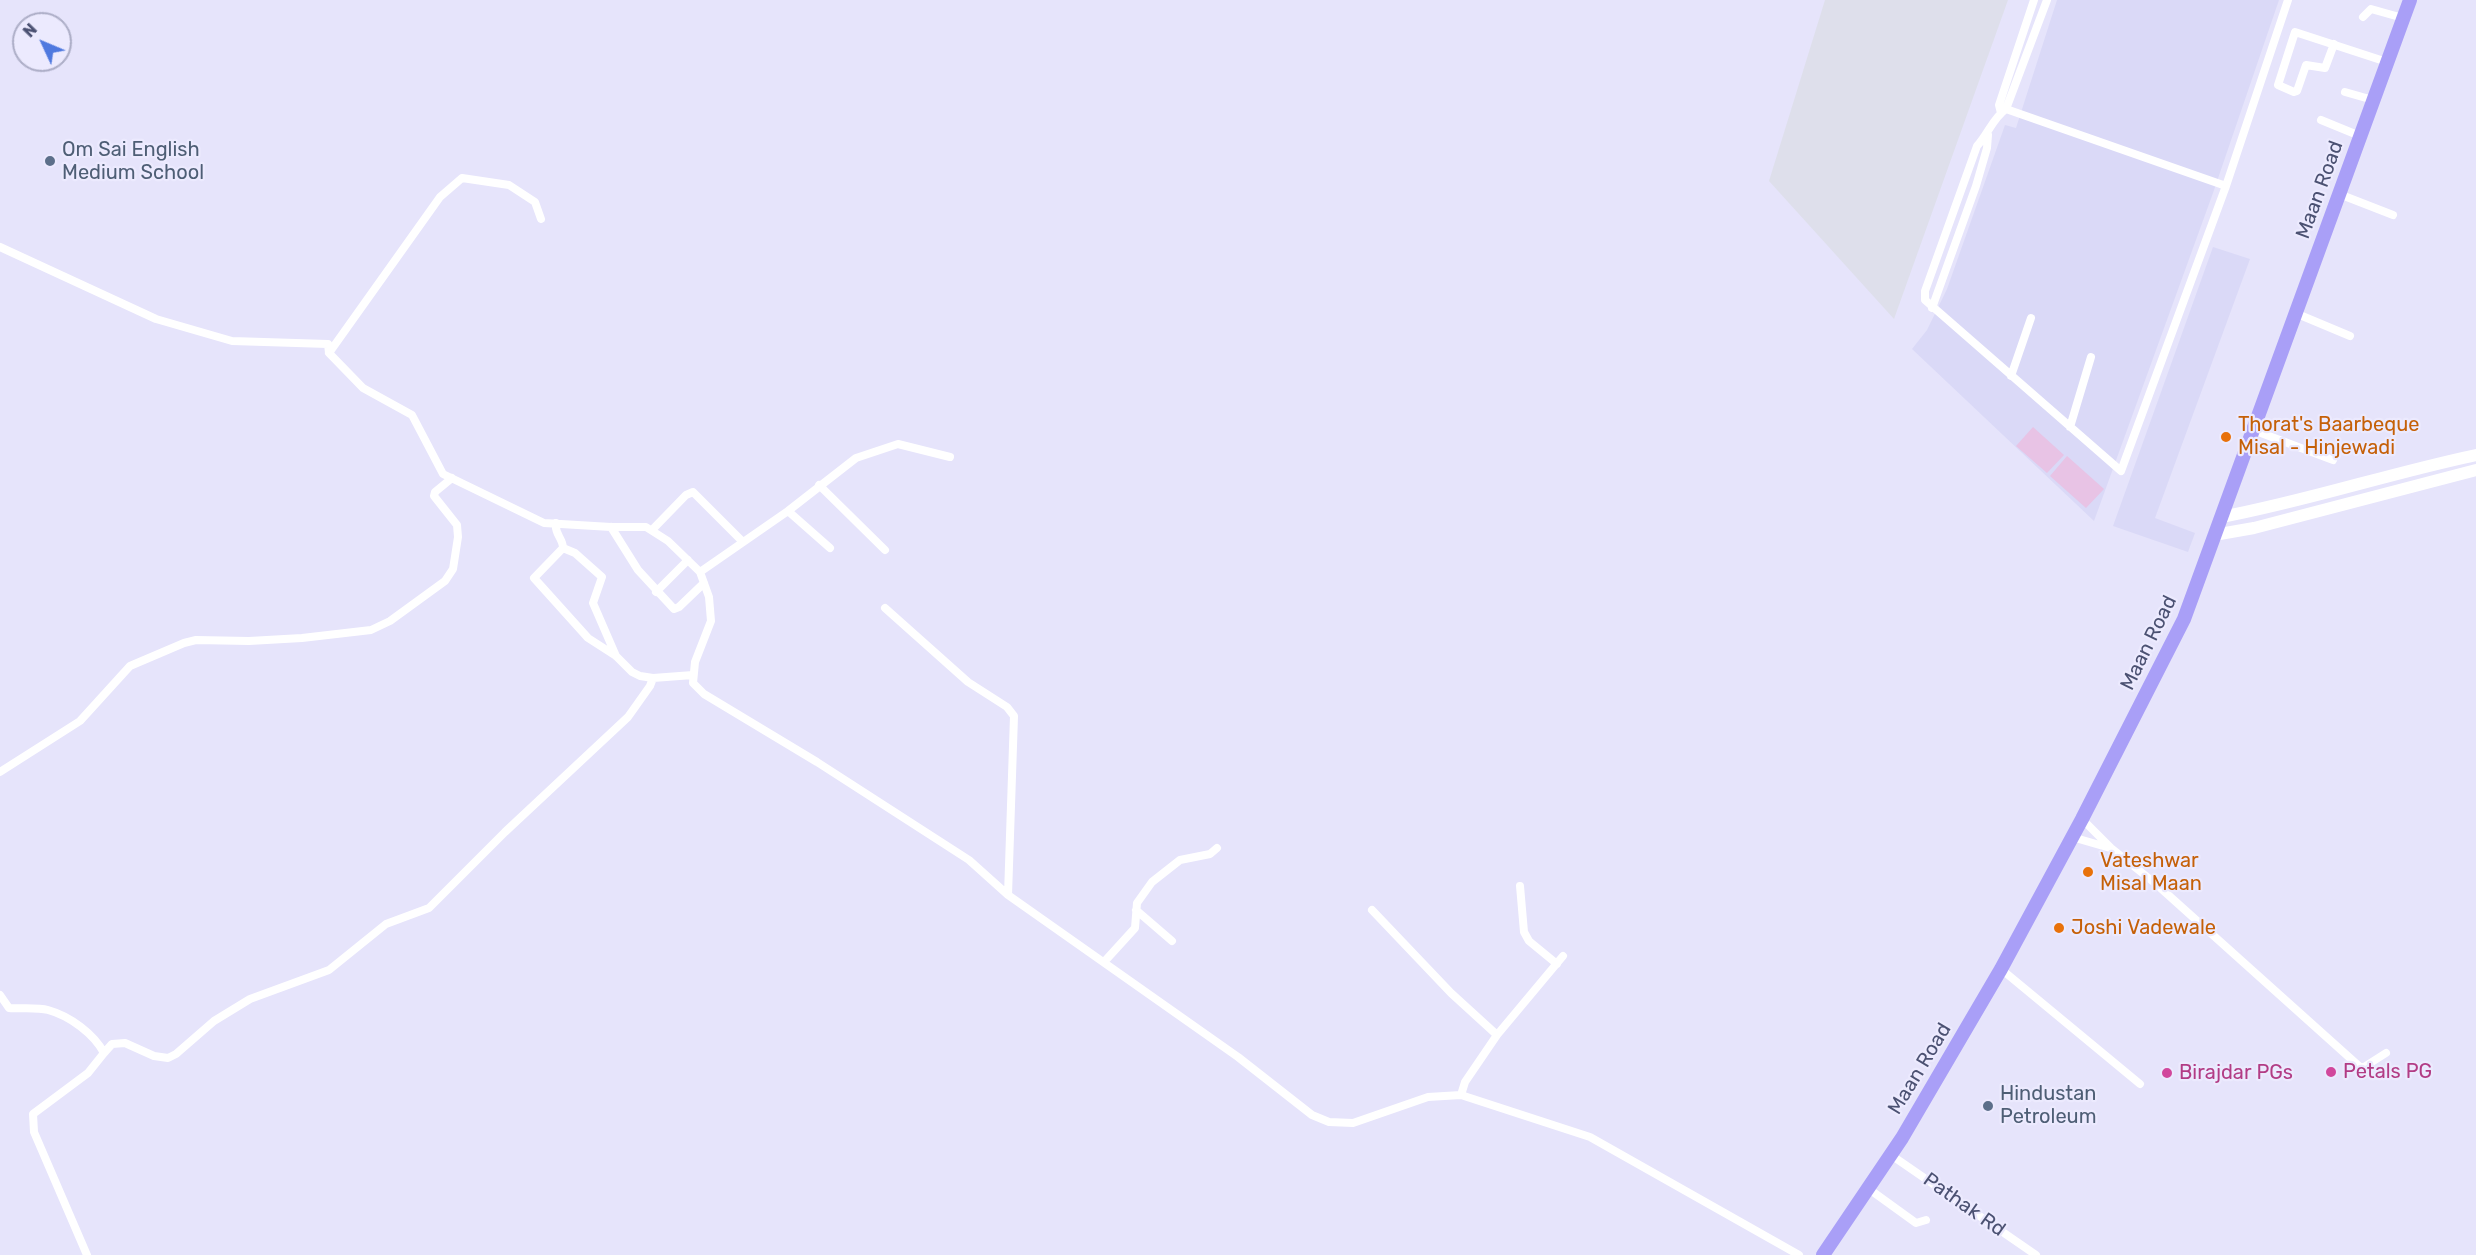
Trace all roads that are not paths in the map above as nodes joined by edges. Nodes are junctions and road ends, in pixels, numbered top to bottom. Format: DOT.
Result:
graph roads {
  1 [pos="2034,0"];
  2 [pos="2047,0"];
  3 [pos="2288,0"];
  4 [pos="2410,0"];
  5 [pos="2363,17"];
  6 [pos="2403,18"];
  7 [pos="2334,44"];
  8 [pos="2387,62"];
  9 [pos="2346,92"];
  10 [pos="2373,100"];
  11 [pos="2003,111"];
  12 [pos="2321,120"];
  13 [pos="2360,136"];
  14 [pos="2226,186"];
  15 [pos="2339,194"];
  16 [pos="2393,215"];
  17 [pos="541,219"];
  18 [pos="0,247"];
  19 [pos="2295,313"];
  20 [pos="2031,318"];
  21 [pos="2350,336"];
  22 [pos="329,353"];
  23 [pos="2091,357"];
  24 [pos="2011,376"];
  25 [pos="2070,427"];
  26 [pos="2253,430"];
  27 [pos="2476,454"];
  28 [pos="950,457"];
  29 [pos="2333,460"];
  30 [pos="2444,461"];
  31 [pos="2476,470"];
  32 [pos="452,478"];
  33 [pos="2446,478"];
  34 [pos="819,485"];
  35 [pos="788,511"];
  36 [pos="2221,517"];
  37 [pos="556,523"];
  38 [pos="611,527"];
  39 [pos="652,530"];
  40 [pos="2214,535"];
  41 [pos="744,542"];
  42 [pos="563,548"];
  43 [pos="830,548"];
  44 [pos="885,549"];
  45 [pos="688,560"];
  46 [pos="700,572"];
  47 [pos="704,583"];
  48 [pos="656,592"];
  49 [pos="885,608"];
  50 [pos="616,656"];
  51 [pos="693,675"];
  52 [pos="653,678"];
  53 [pos="0,772"];
  54 [pos="2082,819"];
  55 [pos="2072,837"];
  56 [pos="1217,848"];
  57 [pos="2110,848"];
  58 [pos="1520,886"];
  59 [pos="1008,895"];
  60 [pos="1136,910"];
  61 [pos="1372,910"];
  62 [pos="1172,941"];
  63 [pos="1563,956"];
  64 [pos="1104,962"];
  65 [pos="1557,964"];
  66 [pos="2001,969"];
  67 [pos="0,995"];
  68 [pos="1497,1035"];
  69 [pos="104,1053"];
  70 [pos="2386,1053"];
  71 [pos="2140,1084"];
  72 [pos="1461,1095"];
  73 [pos="1891,1155"];
  74 [pos="1869,1189"];
  75 [pos="1926,1220"];
  76 [pos="87,1255"];
  77 [pos="1799,1255"];
  78 [pos="1823,1255"];
  79 [pos="2036,1255"];
  1 -- 11 [label="street"];
  2 -- 11 [label="street"];
  3 -- 14 [label="street"];
  4 -- 6 [label="main road, Maan Road"];
  5 -- 6 [label="street"];
  6 -- 8 [label="main road, Maan Road"];
  7 -- 7 [label="street"];
  7 -- 8 [label="street"];
  8 -- 10 [label="main road, Maan Road"];
  9 -- 10 [label="street"];
  10 -- 13 [label="main road, Maan Road"];
  11 -- 14 [label="street"];
  11 -- 24 [label="street"];
  12 -- 13 [label="street"];
  13 -- 15 [label="main road, Maan Road"];
  14 -- 25 [label="street"];
  15 -- 16 [label="street"];
  15 -- 19 [label="main road, Maan Road"];
  17 -- 22 [label="street"];
  18 -- 22 [label="street"];
  19 -- 21 [label="street"];
  19 -- 26 [label="main road, Maan Road"];
  20 -- 24 [label="street"];
  22 -- 32 [label="street"];
  23 -- 25 [label="street"];
  24 -- 25 [label="street"];
  26 -- 29 [label="street"];
  26 -- 36 [label="main road, Maan Road"];
  27 -- 30 [label="main road"];
  28 -- 34 [label="street"];
  30 -- 33 [label="main road"];
  30 -- 36 [label="main road"];
  31 -- 33 [label="main road"];
  32 -- 37 [label="street"];
  32 -- 53 [label="street"];
  33 -- 40 [label="main road"];
  34 -- 35 [label="street"];
  34 -- 44 [label="street"];
  35 -- 41 [label="street"];
  35 -- 43 [label="street"];
  36 -- 40 [label="main road, Maan Road"];
  37 -- 38 [label="street"];
  37 -- 42 [label="street"];
  38 -- 39 [label="street"];
  38 -- 48 [label="street"];
  39 -- 41 [label="street"];
  39 -- 45 [label="street"];
  40 -- 54 [label="main road, Maan Road"];
  41 -- 46 [label="street"];
  42 -- 50 [label="street"];
  42 -- 50 [label="street"];
  45 -- 46 [label="street"];
  45 -- 48 [label="street"];
  46 -- 47 [label="street"];
  47 -- 48 [label="street"];
  47 -- 51 [label="street"];
  49 -- 59 [label="street"];
  50 -- 52 [label="street"];
  51 -- 52 [label="street"];
  51 -- 59 [label="street"];
  52 -- 69 [label="street"];
  54 -- 55 [label="main road, Maan Road"];
  54 -- 57 [label="street"];
  55 -- 57 [label="street"];
  55 -- 66 [label="main road, Maan Road"];
  56 -- 60 [label="street"];
  57 -- 70 [label="street"];
  58 -- 65 [label="street"];
  59 -- 64 [label="street"];
  60 -- 62 [label="street"];
  60 -- 64 [label="street"];
  61 -- 68 [label="street"];
  63 -- 65 [label="street"];
  64 -- 72 [label="street"];
  65 -- 68 [label="street"];
  66 -- 71 [label="street"];
  66 -- 73 [label="main road, Maan Road"];
  67 -- 69 [label="street"];
  68 -- 72 [label="street"];
  69 -- 76 [label="street"];
  72 -- 77 [label="street"];
  73 -- 74 [label="main road, Maan Road"];
  73 -- 79 [label="street, Pathak Rd"];
  74 -- 75 [label="street"];
  74 -- 78 [label="main road, Maan Road"];
}
